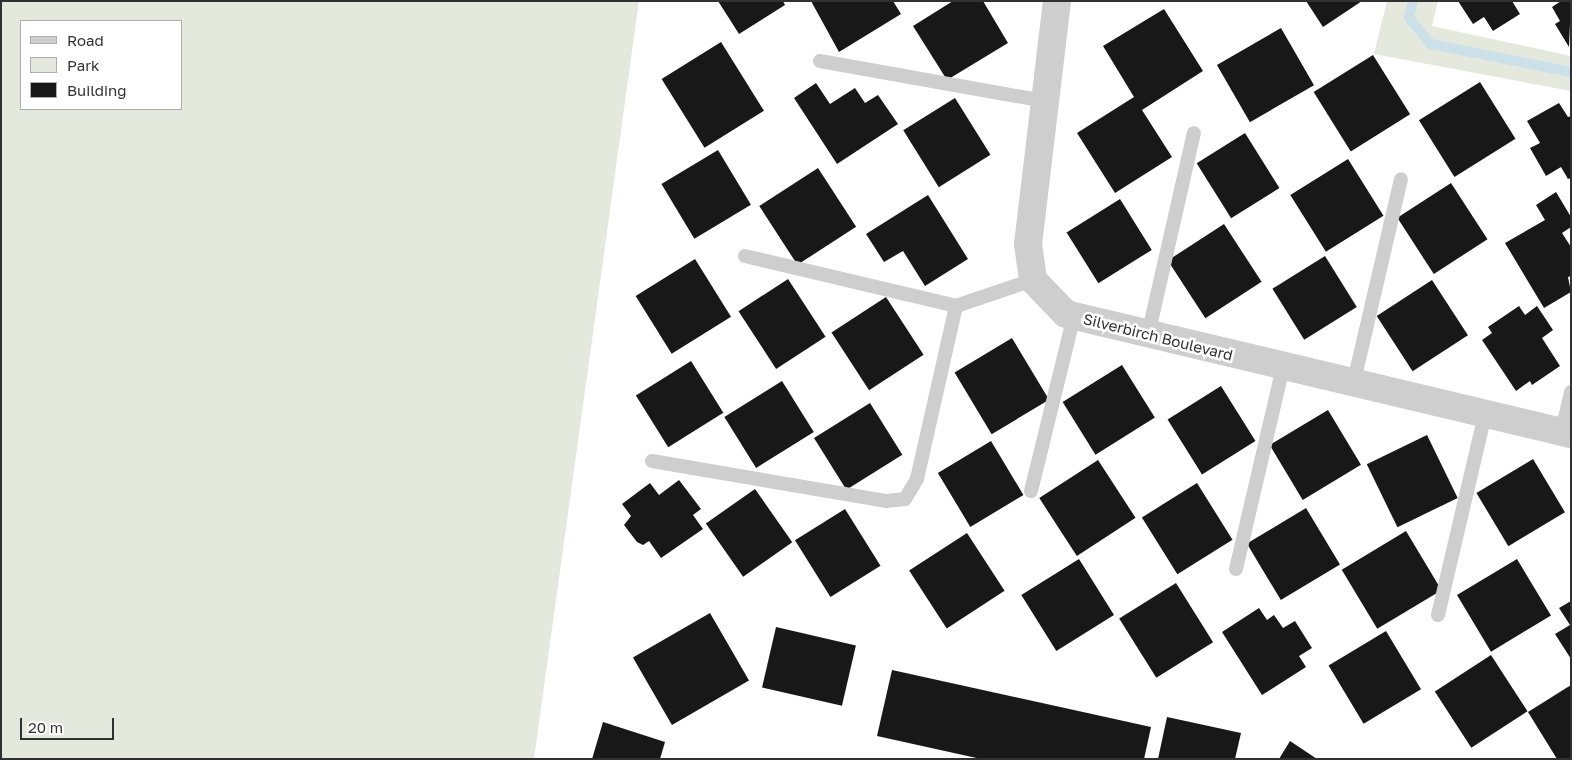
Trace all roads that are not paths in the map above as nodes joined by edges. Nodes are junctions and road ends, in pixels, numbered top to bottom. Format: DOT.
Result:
graph roads {
  1 [pos="1057,1"];
  2 [pos="820,61"];
  3 [pos="1045,101"];
  4 [pos="1194,132"];
  5 [pos="1401,179"];
  6 [pos="745,256"];
  7 [pos="1033,280"];
  8 [pos="956,306"];
  9 [pos="1074,316"];
  10 [pos="1148,335"];
  11 [pos="1283,367"];
  12 [pos="1354,381"];
  13 [pos="1571,392"];
  14 [pos="1484,414"];
  15 [pos="1566,433"];
  16 [pos="652,462"];
  17 [pos="1031,491"];
  18 [pos="1236,569"];
  19 [pos="1438,615"];
  1 -- 3 [label="street"];
  2 -- 3 [label="lane"];
  3 -- 7 [label="street"];
  4 -- 10 [label="lane"];
  5 -- 12 [label="lane"];
  6 -- 8 [label="lane"];
  7 -- 8 [label="lane"];
  7 -- 9 [label="street, Silverbirch Boulevard"];
  8 -- 16 [label="lane"];
  9 -- 10 [label="street, Silverbirch Boulevard"];
  9 -- 17 [label="lane"];
  10 -- 11 [label="street, Silverbirch Boulevard"];
  11 -- 12 [label="street, Silverbirch Boulevard"];
  11 -- 18 [label="lane"];
  12 -- 14 [label="street, Silverbirch Boulevard"];
  13 -- 15 [label="lane"];
  14 -- 15 [label="street, Silverbirch Boulevard"];
  14 -- 19 [label="lane"];
}
